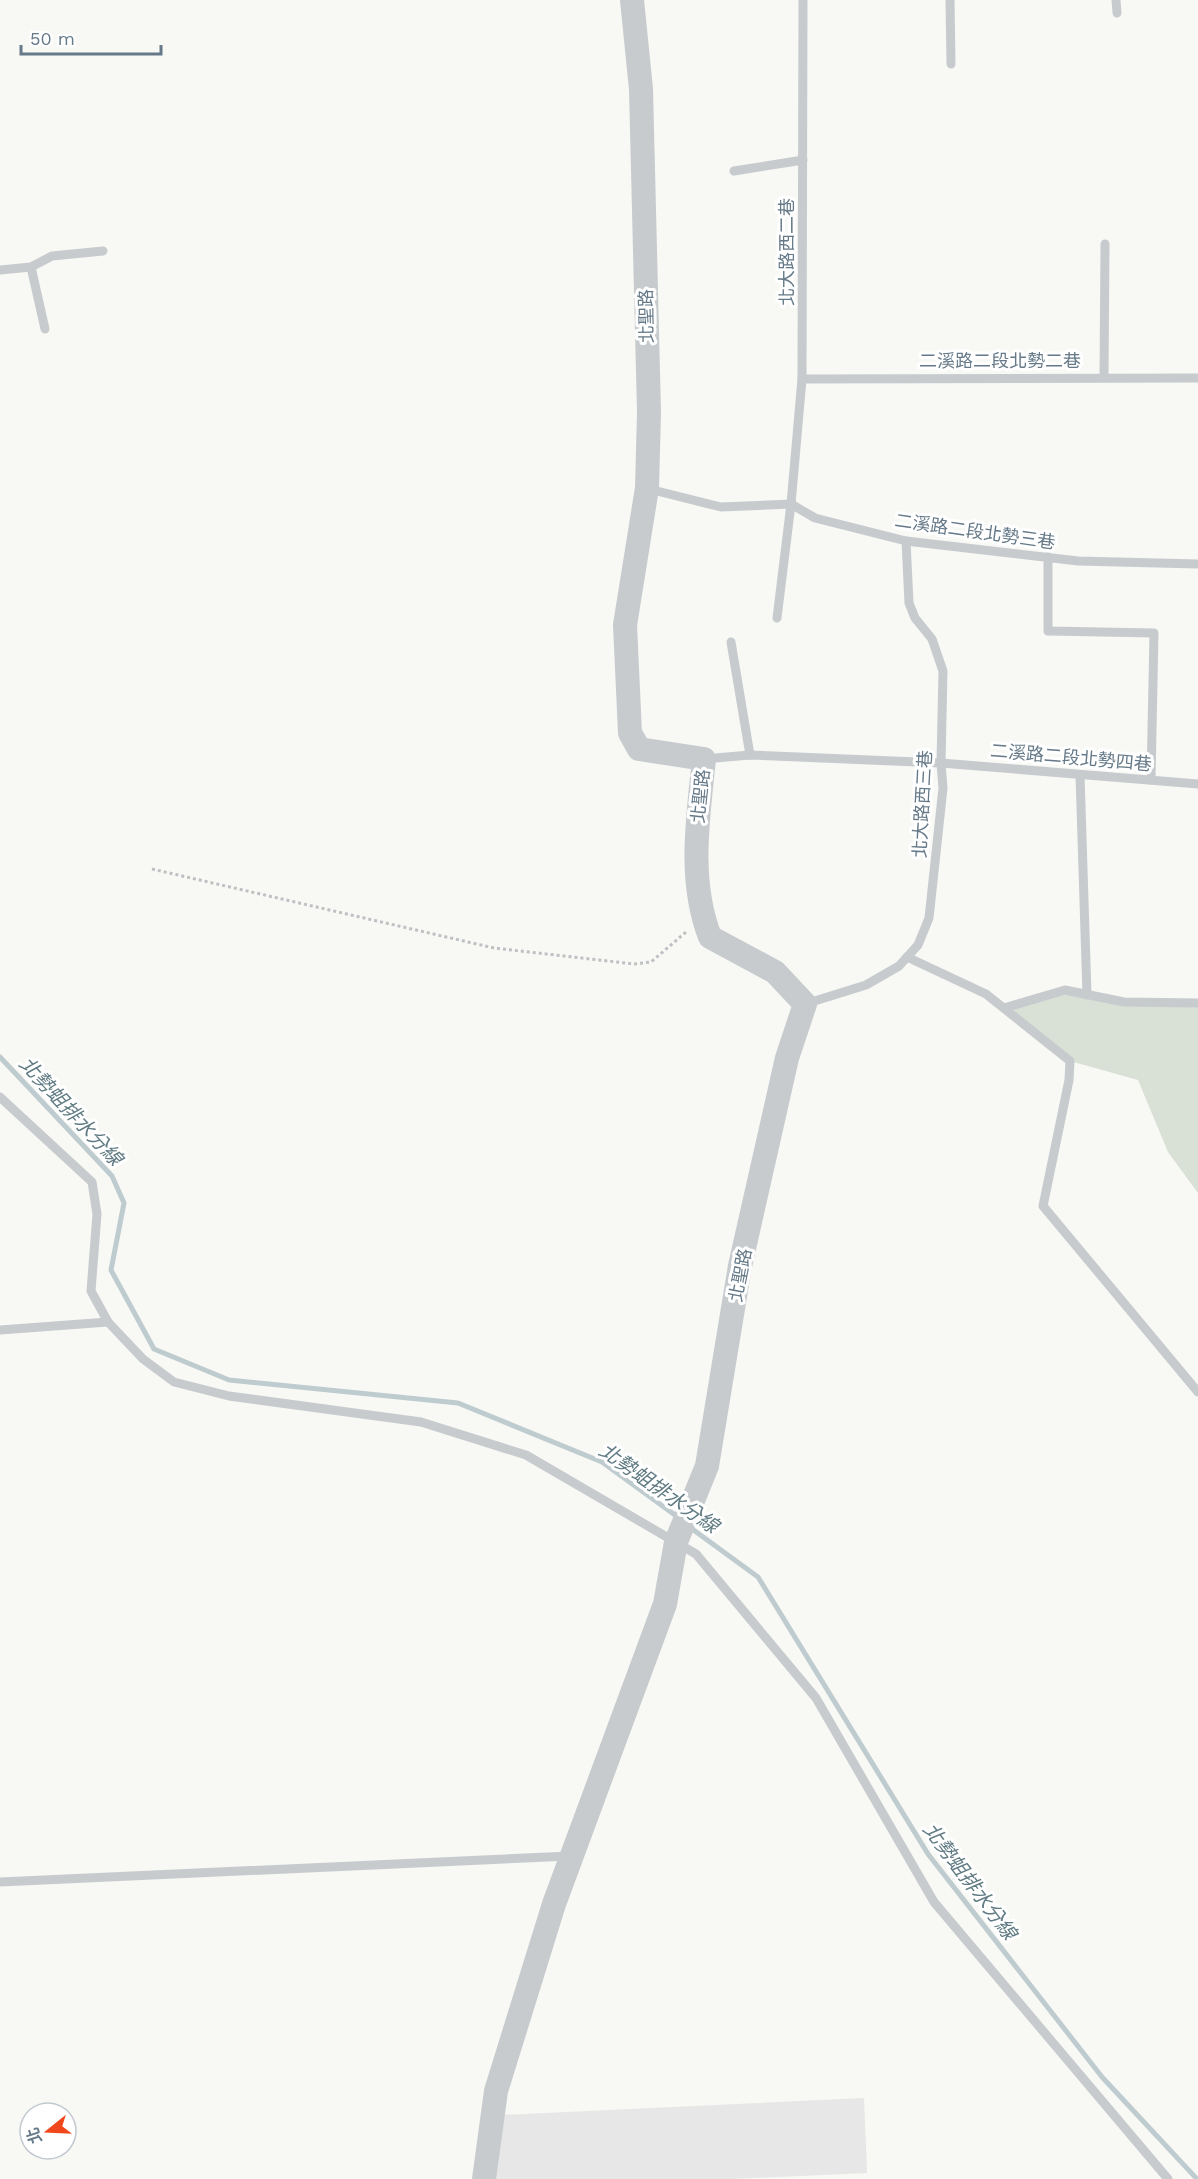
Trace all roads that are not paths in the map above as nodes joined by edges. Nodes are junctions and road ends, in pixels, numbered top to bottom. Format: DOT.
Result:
graph roads {
  1 [pos="632,0"];
  2 [pos="803,0"];
  3 [pos="950,0"];
  4 [pos="1116,0"];
  5 [pos="1117,13"];
  6 [pos="951,64"];
  7 [pos="803,160"];
  8 [pos="734,171"];
  9 [pos="1106,244"];
  10 [pos="103,252"];
  11 [pos="31,267"];
  12 [pos="0,270"];
  13 [pos="45,329"];
  14 [pos="1104,377"];
  15 [pos="1198,378"];
  16 [pos="801,379"];
  17 [pos="647,488"];
  18 [pos="791,504"];
  19 [pos="906,541"];
  20 [pos="1048,557"];
  21 [pos="1198,564"];
  22 [pos="777,618"];
  23 [pos="731,642"];
  24 [pos="750,755"];
  25 [pos="704,759"];
  26 [pos="940,763"];
  27 [pos="1080,775"];
  28 [pos="1151,780"];
  29 [pos="1198,784"];
  30 [pos="907,957"];
  31 [pos="1087,995"];
  32 [pos="1198,1003"];
  33 [pos="805,1004"];
  34 [pos="1004,1008"];
  35 [pos="0,1097"];
  36 [pos="108,1322"];
  37 [pos="0,1330"];
  38 [pos="1198,1392"];
  39 [pos="682,1529"];
  40 [pos="572,1856"];
  41 [pos="0,1881"];
  42 [pos="484,2179"];
  43 [pos="1168,2179"];
  1 -- 17 [label="street, 北聖路"];
  2 -- 7 [label="lane, 北大路西二巷"];
  3 -- 6 [label="lane"];
  4 -- 5 [label="lane"];
  7 -- 8 [label="lane"];
  7 -- 16 [label="lane, 北大路西二巷"];
  9 -- 14 [label="lane"];
  10 -- 11 [label="lane"];
  11 -- 12 [label="lane"];
  11 -- 13 [label="lane"];
  14 -- 15 [label="lane, 二溪路二段北勢二巷"];
  14 -- 16 [label="lane, 二溪路二段北勢二巷"];
  16 -- 18 [label="lane, 北大路西二巷"];
  17 -- 18 [label="lane"];
  17 -- 25 [label="street, 北聖路"];
  18 -- 19 [label="lane, 二溪路二段北勢三巷"];
  18 -- 22 [label="lane, 北大路西二巷"];
  19 -- 20 [label="lane, 二溪路二段北勢三巷"];
  19 -- 26 [label="lane, 北大路西三巷"];
  20 -- 21 [label="lane, 二溪路二段北勢三巷"];
  20 -- 28 [label="lane"];
  23 -- 24 [label="lane"];
  24 -- 25 [label="lane, 二溪路二段北勢四巷"];
  24 -- 26 [label="lane, 二溪路二段北勢四巷"];
  25 -- 33 [label="street, 北聖路"];
  26 -- 27 [label="lane, 二溪路二段北勢四巷"];
  26 -- 30 [label="lane, 北大路西三巷"];
  27 -- 28 [label="lane, 二溪路二段北勢四巷"];
  27 -- 31 [label="lane"];
  28 -- 29 [label="lane, 二溪路二段北勢四巷"];
  30 -- 33 [label="lane, 北大路西三巷"];
  30 -- 34 [label="lane"];
  31 -- 32 [label="lane"];
  31 -- 34 [label="lane"];
  33 -- 39 [label="street, 北聖路"];
  34 -- 38 [label="lane"];
  35 -- 36 [label="lane"];
  36 -- 37 [label="lane"];
  36 -- 39 [label="lane"];
  39 -- 40 [label="street, 北聖路"];
  39 -- 43 [label="lane"];
  40 -- 41 [label="lane"];
  40 -- 42 [label="street, 北聖路"];
}
